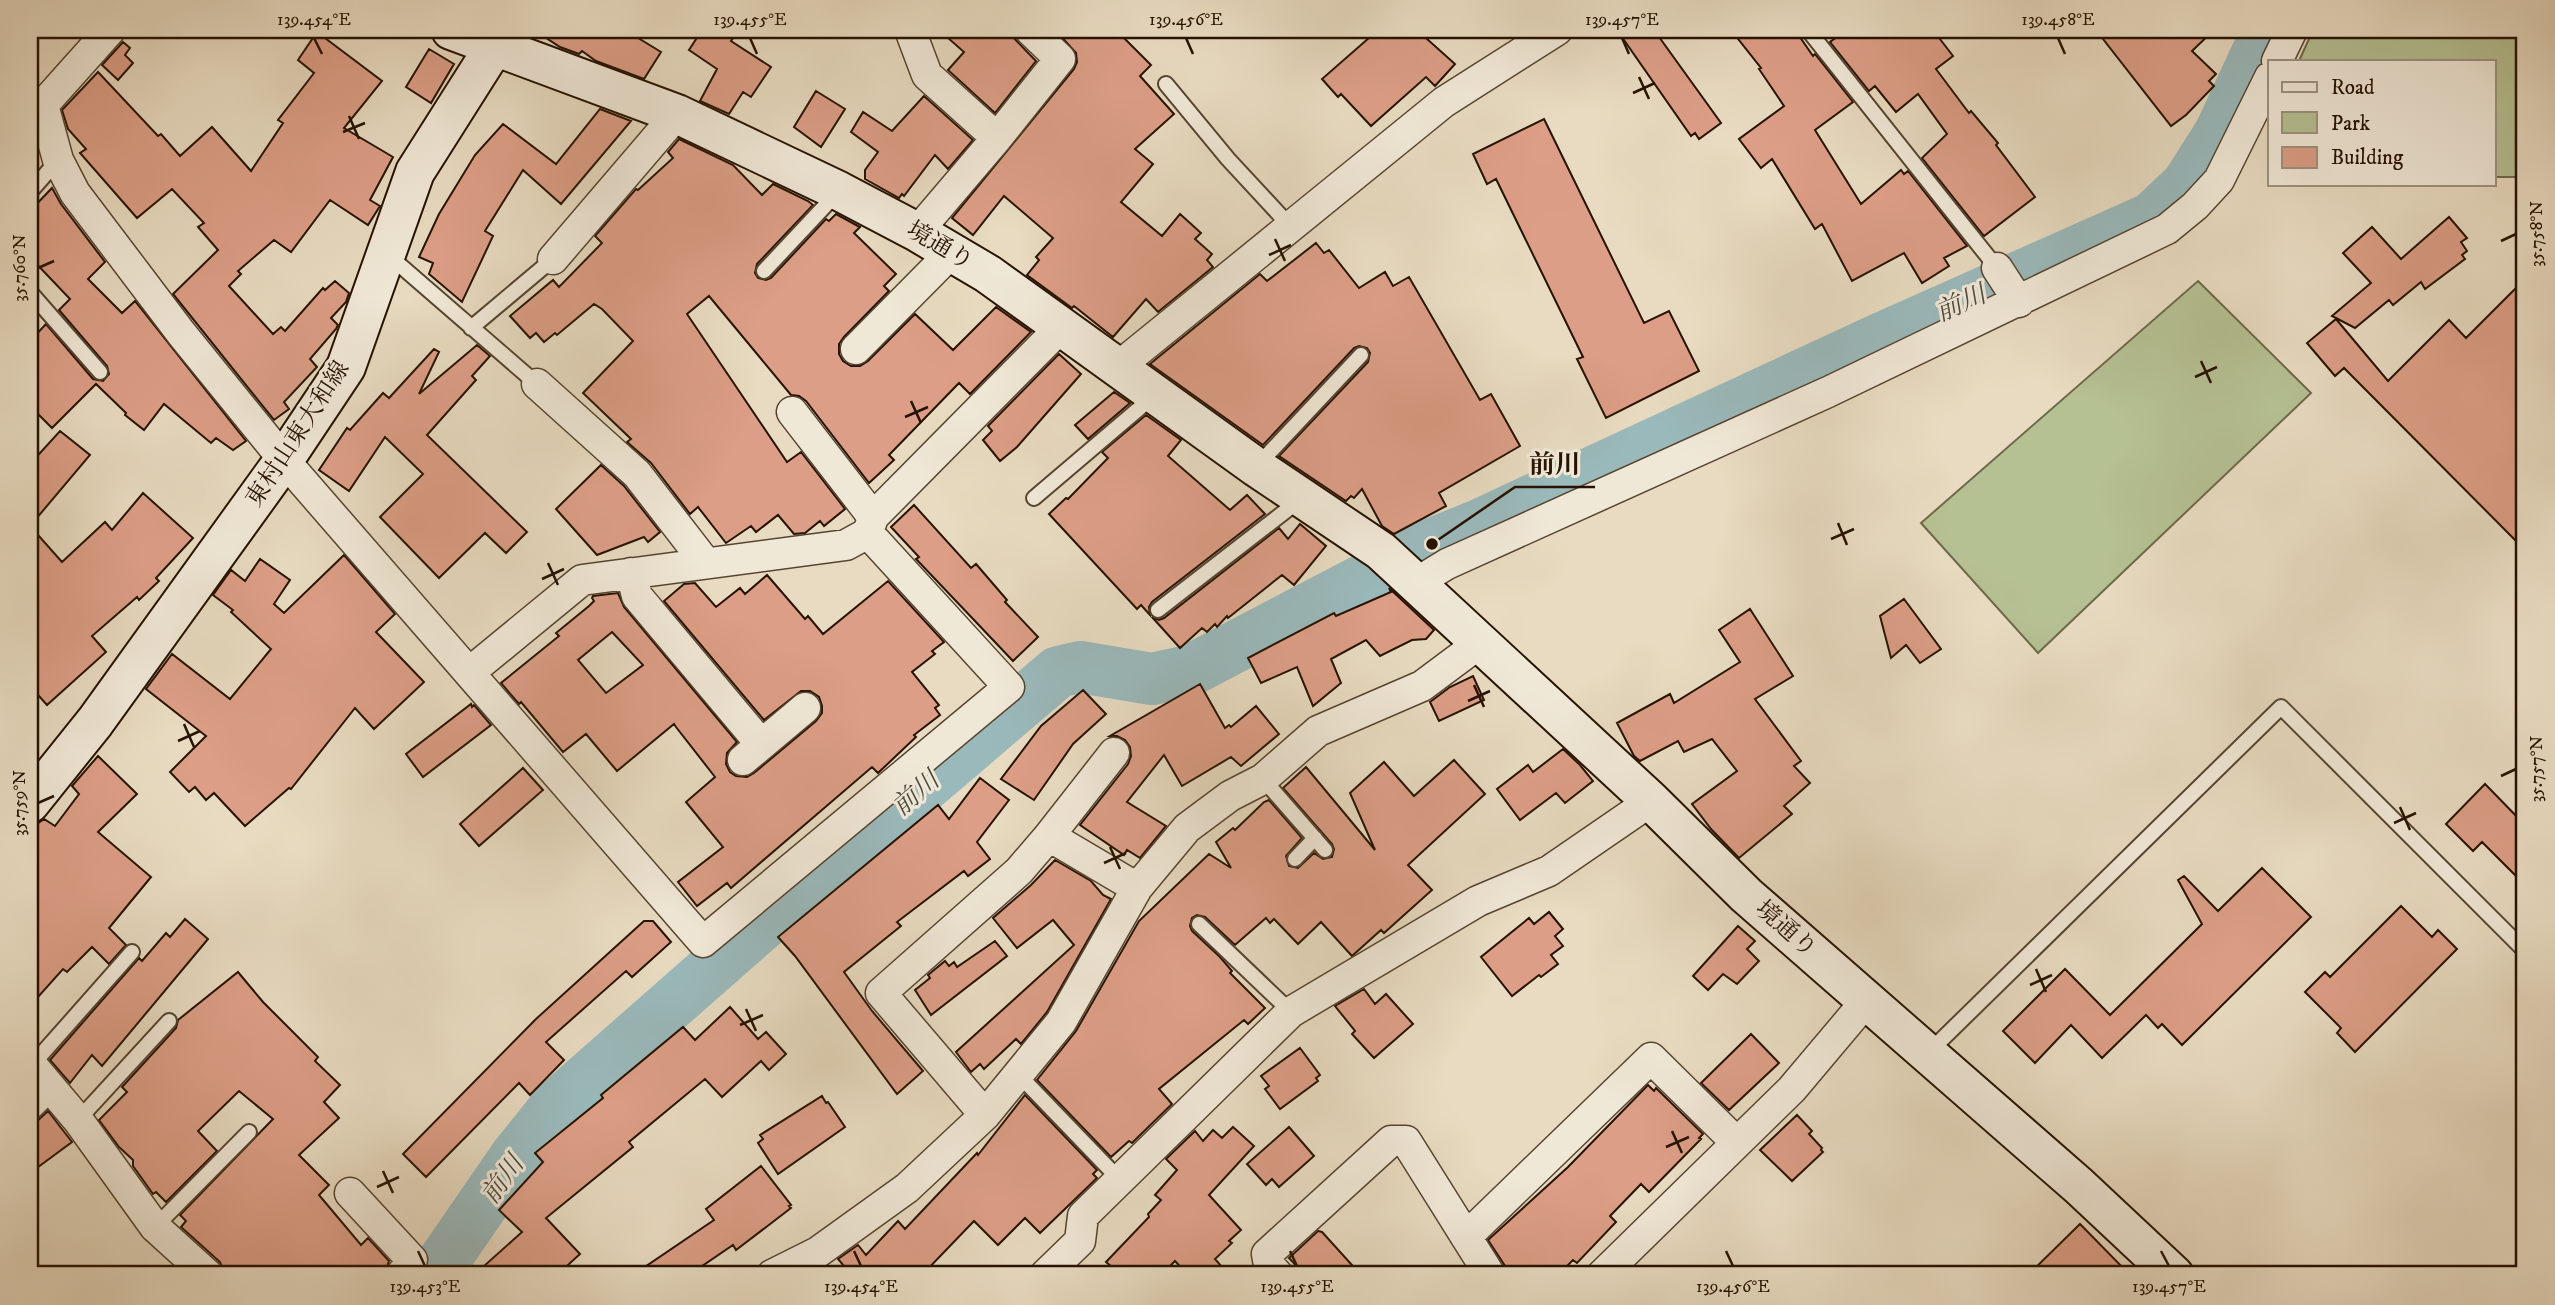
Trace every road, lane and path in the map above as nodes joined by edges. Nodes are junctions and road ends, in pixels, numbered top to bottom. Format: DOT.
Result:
graph roads {
  1 [pos="110,30"];
  2 [pos="451,30"];
  3 [pos="910,30"];
  4 [pos="1030,30"];
  5 [pos="1808,30"];
  6 [pos="2292,30"];
  7 [pos="1535,35"];
  8 [pos="500,38"];
  9 [pos="2277,60"];
  10 [pos="2268,80"];
  11 [pos="1166,85"];
  12 [pos="36,100"];
  13 [pos="677,114"];
  14 [pos="997,138"];
  15 [pos="58,160"];
  16 [pos="839,191"];
  17 [pos="30,192"];
  18 [pos="1291,227"];
  19 [pos="917,232"];
  20 [pos="386,253"];
  21 [pos="951,253"];
  22 [pos="553,259"];
  23 [pos="1997,268"];
  24 [pos="764,271"];
  25 [pos="30,292"];
  26 [pos="2018,302"];
  27 [pos="1062,327"];
  28 [pos="471,328"];
  29 [pos="856,349"];
  30 [pos="1361,355"];
  31 [pos="1118,367"];
  32 [pos="100,372"];
  33 [pos="537,384"];
  34 [pos="1155,395"];
  35 [pos="792,412"];
  36 [pos="284,460"];
  37 [pos="1256,467"];
  38 [pos="1034,498"];
  39 [pos="1301,499"];
  40 [pos="870,525"];
  41 [pos="705,562"];
  42 [pos="1401,569"];
  43 [pos="631,573"];
  44 [pos="1158,610"];
  45 [pos="1481,642"];
  46 [pos="470,672"];
  47 [pos="805,708"];
  48 [pos="1114,753"];
  49 [pos="1263,779"];
  50 [pos="1651,800"];
  51 [pos="30,803"];
  52 [pos="1049,836"];
  53 [pos="1315,838"];
  54 [pos="1325,850"];
  55 [pos="1295,859"];
  56 [pos="1137,888"];
  57 [pos="1199,924"];
  58 [pos="2525,951"];
  59 [pos="132,952"];
  60 [pos="1867,1000"];
  61 [pos="1291,1012"];
  62 [pos="169,1021"];
  63 [pos="1928,1053"];
  64 [pos="31,1064"];
  65 [pos="1018,1074"];
  66 [pos="54,1091"];
  67 [pos="30,1115"];
  68 [pos="985,1115"];
  69 [pos="78,1120"];
  70 [pos="249,1132"];
  71 [pos="1736,1142"];
  72 [pos="1120,1180"];
  73 [pos="350,1193"];
  74 [pos="155,1227"];
  75 [pos="1466,1237"];
  76 [pos="208,1275"];
  77 [pos="401,1275"];
  78 [pos="772,1275"];
  79 [pos="1045,1275"];
  80 [pos="1278,1275"];
  81 [pos="1490,1275"];
  82 [pos="1602,1275"];
  83 [pos="2174,1275"];
  1 -- 12 [label="street"];
  2 -- 8 [label="street, 境通り"];
  3 -- 14 [label="street"];
  4 -- 14 [label="street"];
  5 -- 23 [label="lane"];
  6 -- 9 [label="street"];
  7 -- 18 [label="street"];
  8 -- 13 [label="street, 境通り"];
  8 -- 20 [label="street, 東村山東大和線"];
  10 -- 26 [label="street"];
  11 -- 18 [label="lane"];
  12 -- 15 [label="street"];
  13 -- 16 [label="street, 境通り"];
  13 -- 22 [label="street"];
  14 -- 19 [label="street"];
  15 -- 17 [label="lane"];
  15 -- 36 [label="street"];
  16 -- 19 [label="street, 境通り"];
  16 -- 24 [label="lane"];
  18 -- 31 [label="street"];
  19 -- 21 [label="street, 境通り"];
  20 -- 28 [label="lane"];
  20 -- 36 [label="street, 東村山東大和線"];
  21 -- 27 [label="street, 境通り"];
  21 -- 29 [label="street"];
  22 -- 28 [label="lane"];
  23 -- 26 [label="street"];
  25 -- 32 [label="lane"];
  26 -- 42 [label="street"];
  27 -- 31 [label="street, 境通り"];
  27 -- 40 [label="street"];
  28 -- 33 [label="lane"];
  30 -- 37 [label="lane"];
  31 -- 34 [label="street, 境通り"];
  33 -- 41 [label="street"];
  34 -- 37 [label="street, 境通り"];
  34 -- 38 [label="lane"];
  35 -- 40 [label="street"];
  36 -- 46 [label="street"];
  36 -- 51 [label="street, 東村山東大和線"];
  37 -- 39 [label="street, 境通り"];
  39 -- 42 [label="street, 境通り"];
  39 -- 44 [label="lane"];
  40 -- 41 [label="street"];
  40 -- 46 [label="street"];
  41 -- 43 [label="street"];
  42 -- 45 [label="street, 境通り"];
  43 -- 46 [label="street"];
  43 -- 47 [label="street"];
  45 -- 49 [label="street"];
  45 -- 50 [label="street, 境通り"];
  48 -- 52 [label="street"];
  49 -- 53 [label="lane"];
  49 -- 56 [label="street"];
  50 -- 60 [label="street, 境通り"];
  50 -- 61 [label="street"];
  52 -- 56 [label="street"];
  52 -- 68 [label="street"];
  53 -- 54 [label="lane"];
  53 -- 55 [label="lane"];
  56 -- 65 [label="street"];
  57 -- 61 [label="lane"];
  58 -- 63 [label="lane"];
  59 -- 64 [label="lane"];
  60 -- 63 [label="street, 境通り"];
  60 -- 71 [label="street"];
  61 -- 72 [label="street"];
  62 -- 69 [label="lane"];
  63 -- 83 [label="street, 境通り"];
  64 -- 66 [label="street"];
  65 -- 68 [label="street"];
  65 -- 72 [label="lane"];
  66 -- 67 [label="lane"];
  66 -- 69 [label="street"];
  68 -- 78 [label="street"];
  69 -- 74 [label="street"];
  70 -- 74 [label="lane"];
  71 -- 75 [label="street"];
  71 -- 82 [label="street"];
  72 -- 79 [label="street"];
  73 -- 77 [label="street"];
  74 -- 76 [label="street"];
  75 -- 80 [label="street"];
  75 -- 81 [label="street"];
}
